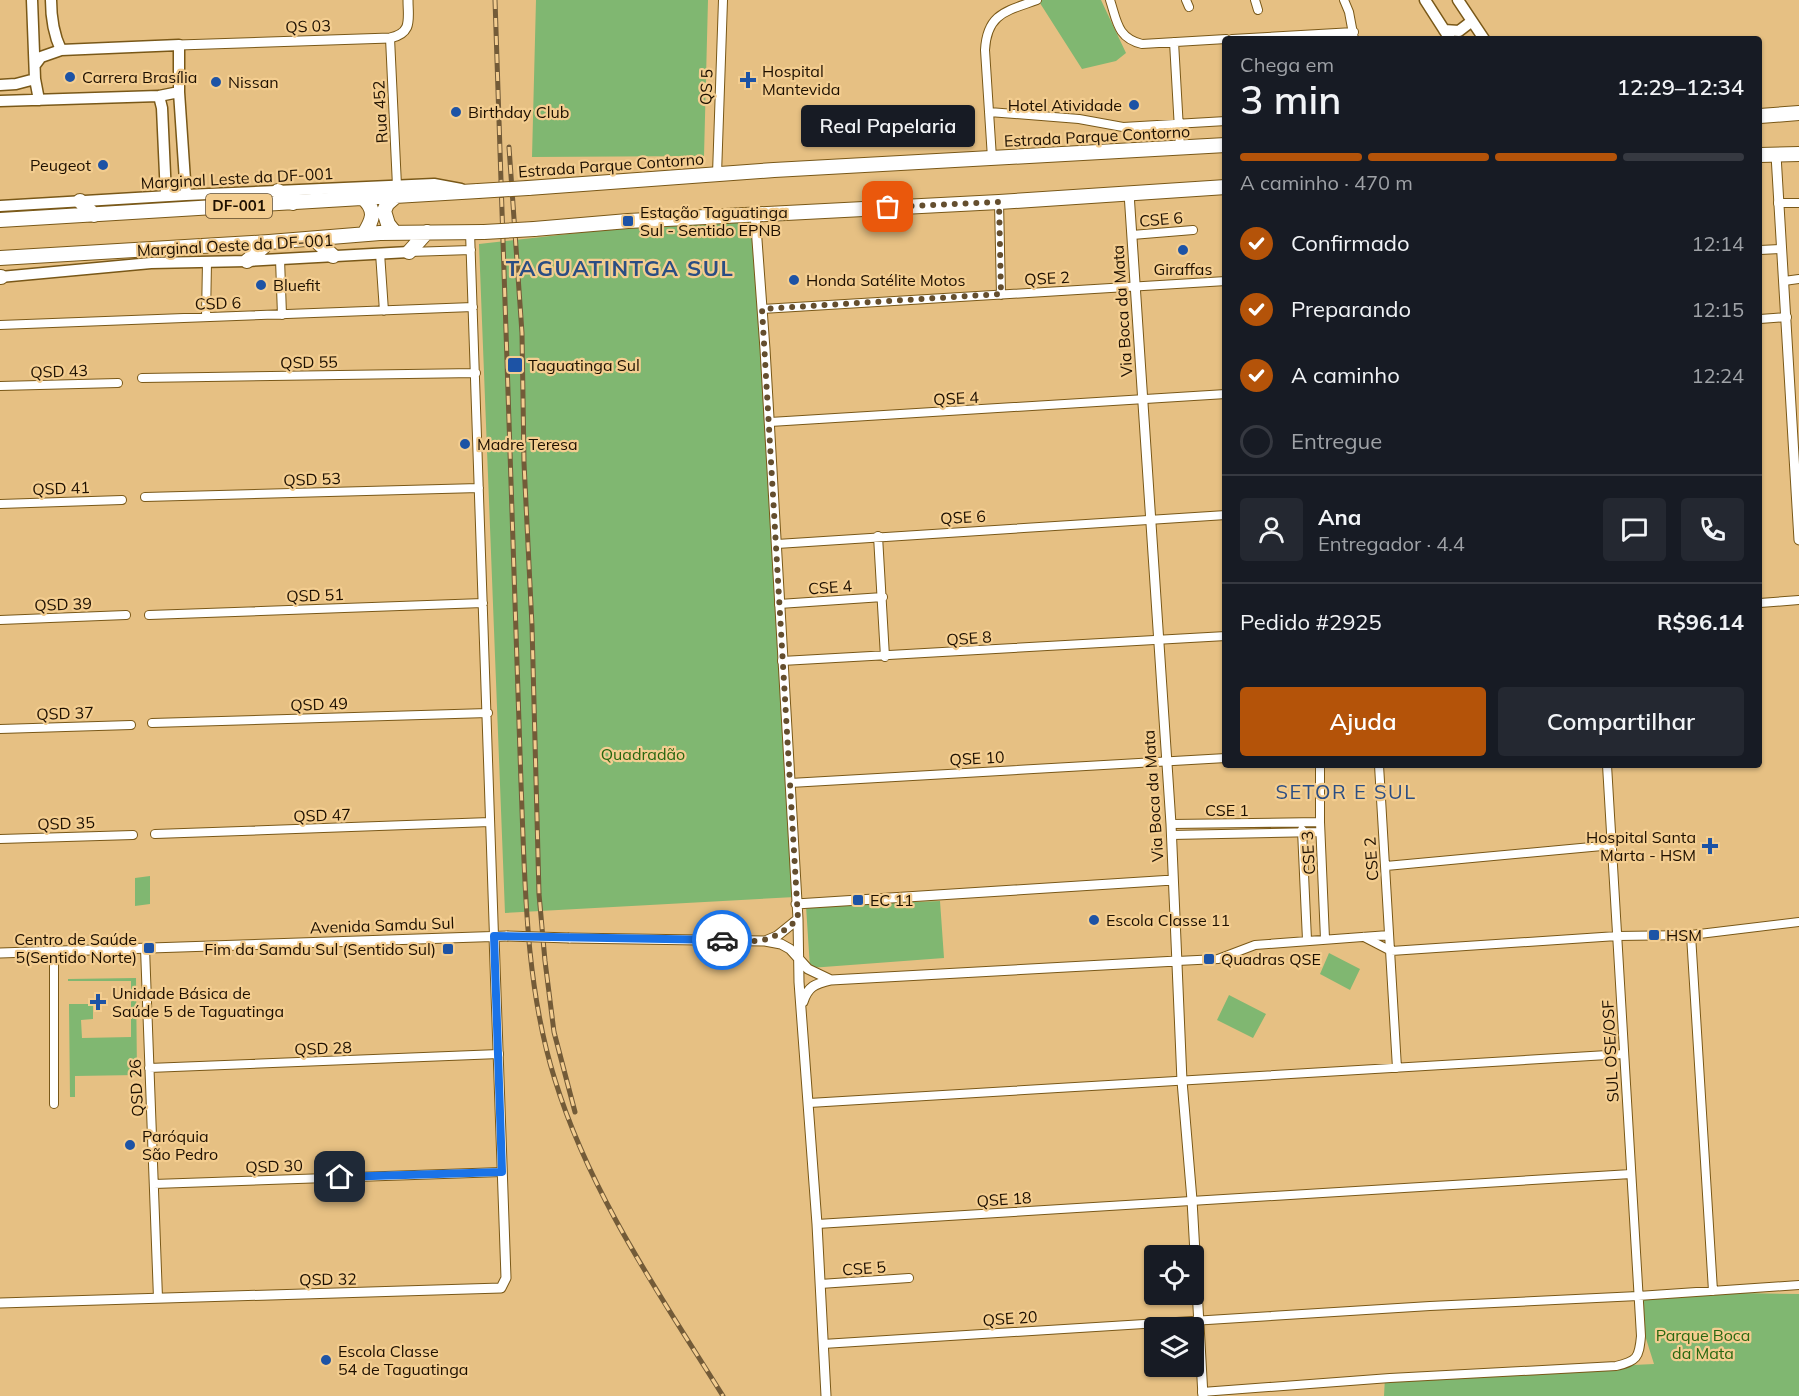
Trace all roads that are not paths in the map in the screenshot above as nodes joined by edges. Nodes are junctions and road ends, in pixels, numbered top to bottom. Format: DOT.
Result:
graph roads {
  1 [pos="32,0"];
  2 [pos="51,0"];
  3 [pos="408,0"];
  4 [pos="723,0"];
  5 [pos="1037,0"];
  6 [pos="1110,0"];
  7 [pos="1255,0"];
  8 [pos="1344,0"];
  9 [pos="1425,0"];
  10 [pos="1458,0"];
  11 [pos="1258,10"];
  12 [pos="1472,21"];
  13 [pos="1447,34"];
  14 [pos="1354,36"];
  15 [pos="1482,36"];
  16 [pos="390,38"];
  17 [pos="1222,39"];
  18 [pos="1174,42"];
  19 [pos="180,45"];
  20 [pos="61,50"];
  21 [pos="35,65"];
  22 [pos="35,79"];
  23 [pos="0,85"];
  24 [pos="179,93"];
  25 [pos="159,96"];
  26 [pos="39,100"];
  27 [pos="0,101"];
  28 [pos="989,112"];
  29 [pos="1799,113"];
  30 [pos="1762,116"];
  31 [pos="1222,121"];
  32 [pos="1179,124"];
  33 [pos="1222,144"];
  34 [pos="165,147"];
  35 [pos="182,147"];
  36 [pos="1180,147"];
  37 [pos="1799,154"];
  38 [pos="1762,155"];
  39 [pos="1776,155"];
  40 [pos="992,158"];
  41 [pos="717,174"];
  42 [pos="1222,187"];
  43 [pos="278,191"];
  44 [pos="396,192"];
  45 [pos="1128,193"];
  46 [pos="186,195"];
  47 [pos="166,196"];
  48 [pos="364,199"];
  49 [pos="80,201"];
  50 [pos="999,202"];
  51 [pos="293,203"];
  52 [pos="1778,203"];
  53 [pos="1799,203"];
  54 [pos="0,206"];
  55 [pos="755,213"];
  56 [pos="94,215"];
  57 [pos="0,220"];
  58 [pos="1193,230"];
  59 [pos="428,231"];
  60 [pos="477,232"];
  61 [pos="395,233"];
  62 [pos="364,234"];
  63 [pos="1132,235"];
  64 [pos="314,239"];
  65 [pos="269,242"];
  66 [pos="1781,249"];
  67 [pos="471,250"];
  68 [pos="1762,250"];
  69 [pos="409,252"];
  70 [pos="380,253"];
  71 [pos="333,256"];
  72 [pos="0,258"];
  73 [pos="280,259"];
  74 [pos="247,261"];
  75 [pos="207,262"];
  76 [pos="0,277"];
  77 [pos="1799,279"];
  78 [pos="1784,280"];
  79 [pos="1222,281"];
  80 [pos="1135,287"];
  81 [pos="1001,294"];
  82 [pos="473,307"];
  83 [pos="762,309"];
  84 [pos="384,311"];
  85 [pos="282,315"];
  86 [pos="206,317"];
  87 [pos="1786,317"];
  88 [pos="1762,319"];
  89 [pos="0,325"];
  90 [pos="476,373"];
  91 [pos="142,378"];
  92 [pos="118,383"];
  93 [pos="0,386"];
  94 [pos="1222,394"];
  95 [pos="1143,399"];
  96 [pos="770,422"];
  97 [pos="479,488"];
  98 [pos="145,497"];
  99 [pos="122,500"];
  100 [pos="0,504"];
  101 [pos="1222,515"];
  102 [pos="1151,519"];
  103 [pos="878,536"];
  104 [pos="1799,540"];
  105 [pos="777,544"];
  106 [pos="883,597"];
  107 [pos="1799,600"];
  108 [pos="483,603"];
  109 [pos="1762,603"];
  110 [pos="779,604"];
  111 [pos="126,615"];
  112 [pos="149,615"];
  113 [pos="0,620"];
  114 [pos="1222,636"];
  115 [pos="1158,640"];
  116 [pos="885,657"];
  117 [pos="782,661"];
  118 [pos="488,713"];
  119 [pos="152,723"];
  120 [pos="131,724"];
  121 [pos="0,729"];
  122 [pos="1222,758"];
  123 [pos="1166,761"];
  124 [pos="1320,768"];
  125 [pos="1379,768"];
  126 [pos="1607,768"];
  127 [pos="790,783"];
  128 [pos="490,822"];
  129 [pos="1320,822"];
  130 [pos="1302,823"];
  131 [pos="1171,824"];
  132 [pos="1320,832"];
  133 [pos="1302,833"];
  134 [pos="155,834"];
  135 [pos="133,835"];
  136 [pos="1171,835"];
  137 [pos="0,839"];
  138 [pos="1613,845"];
  139 [pos="1386,866"];
  140 [pos="1173,880"];
  141 [pos="796,904"];
  142 [pos="798,919"];
  143 [pos="1799,922"];
  144 [pos="1691,934"];
  145 [pos="1389,935"];
  146 [pos="494,936"];
  147 [pos="1617,936"];
  148 [pos="1364,937"];
  149 [pos="1325,939"];
  150 [pos="1307,940"];
  151 [pos="765,941"];
  152 [pos="145,948"];
  153 [pos="54,951"];
  154 [pos="1391,951"];
  155 [pos="0,953"];
  156 [pos="798,960"];
  157 [pos="1177,961"];
  158 [pos="831,980"];
  159 [pos="802,1004"];
  160 [pos="499,1054"];
  161 [pos="1624,1054"];
  162 [pos="149,1068"];
  163 [pos="1396,1068"];
  164 [pos="1182,1081"];
  165 [pos="809,1103"];
  166 [pos="54,1104"];
  167 [pos="502,1172"];
  168 [pos="1631,1174"];
  169 [pos="154,1184"];
  170 [pos="1192,1200"];
  171 [pos="817,1224"];
  172 [pos="909,1278"];
  173 [pos="820,1284"];
  174 [pos="1799,1285"];
  175 [pos="1713,1291"];
  176 [pos="1638,1296"];
  177 [pos="158,1298"];
  178 [pos="0,1303"];
  179 [pos="1198,1317"];
  180 [pos="1204,1320"];
  181 [pos="1144,1323"];
  182 [pos="823,1344"];
  183 [pos="1202,1377"];
  184 [pos="1203,1394"];
  185 [pos="826,1396"];
  1 -- 21 [label="main road"];
  2 -- 20 [label="main road"];
  3 -- 16 [label="street"];
  4 -- 41 [label="street, QS 5"];
  5 -- 28 [label="street"];
  6 -- 18 [label="street"];
  7 -- 11 [label="street"];
  8 -- 14 [label="street"];
  9 -- 13 [label="main road"];
  10 -- 12 [label="main road"];
  12 -- 13 [label="main road"];
  12 -- 15 [label="main road"];
  16 -- 19 [label="street, QS 03"];
  16 -- 44 [label="street, Rua 452"];
  17 -- 18 [label="street"];
  18 -- 32 [label="street"];
  19 -- 20 [label="main road, QS 03"];
  19 -- 24 [label="main road"];
  20 -- 21 [label="main road, QS 03"];
  21 -- 22 [label="main road"];
  22 -- 23 [label="main road"];
  22 -- 26 [label="main road"];
  24 -- 25 [label="main road"];
  24 -- 35 [label="main road"];
  25 -- 26 [label="main road"];
  25 -- 34 [label="main road"];
  26 -- 27 [label="main road"];
  28 -- 32 [label="street"];
  28 -- 40 [label="street"];
  29 -- 30 [label="highway"];
  31 -- 32 [label="street"];
  32 -- 36 [label="street"];
  33 -- 36 [label="highway, Estrada Parque Contorno / DF-001"];
  34 -- 35 [label="main road"];
  34 -- 47 [label="main road"];
  35 -- 46 [label="main road"];
  36 -- 40 [label="highway, Estrada Parque Contorno / DF-001"];
  37 -- 39 [label="highway"];
  38 -- 39 [label="highway"];
  39 -- 52 [label="street"];
  40 -- 41 [label="highway, Estrada Parque Contorno / DF-001"];
  41 -- 44 [label="highway, Estrada Parque Contorno / DF-001, bridge"];
  42 -- 45 [label="highway, DF-001"];
  43 -- 44 [label="main road, Marginal Leste da DF-001"];
  43 -- 46 [label="main road, Marginal Leste da DF-001"];
  43 -- 51 [label="highway"];
  44 -- 48 [label="highway, Estrada Parque Contorno / DF-001"];
  44 -- 61 [label="highway"];
  45 -- 50 [label="highway, DF-001"];
  45 -- 63 [label="street, Via Boca da Mata"];
  46 -- 47 [label="main road, Marginal Leste da DF-001"];
  47 -- 49 [label="main road, Marginal Leste da DF-001"];
  48 -- 51 [label="highway, Estrada Parque Contorno / DF-001"];
  48 -- 62 [label="highway"];
  49 -- 54 [label="main road, Marginal Leste da DF-001"];
  49 -- 56 [label="highway"];
  50 -- 55 [label="highway, DF-001"];
  50 -- 81 [label="street"];
  51 -- 56 [label="highway, Estrada Parque Contorno / DF-001"];
  52 -- 53 [label="street"];
  52 -- 66 [label="street"];
  55 -- 60 [label="highway, DF-001, bridge"];
  55 -- 83 [label="street"];
  56 -- 57 [label="highway, Estrada Parque Contorno / DF-001"];
  58 -- 63 [label="street, CSE 6"];
  59 -- 60 [label="highway, DF-001"];
  59 -- 61 [label="highway, DF-001"];
  59 -- 69 [label="highway"];
  60 -- 67 [label="street"];
  61 -- 62 [label="highway, DF-001"];
  62 -- 64 [label="highway, DF-001"];
  63 -- 80 [label="street, Via Boca da Mata"];
  64 -- 65 [label="highway, DF-001"];
  64 -- 71 [label="highway"];
  65 -- 72 [label="highway, DF-001"];
  65 -- 74 [label="highway"];
  66 -- 68 [label="street"];
  66 -- 78 [label="street"];
  67 -- 69 [label="street, Marginal Oeste da DF-001"];
  67 -- 82 [label="street"];
  69 -- 70 [label="main road, Marginal Oeste da DF-001"];
  70 -- 71 [label="main road, Marginal Oeste da DF-001"];
  70 -- 84 [label="street"];
  71 -- 73 [label="main road, Marginal Oeste da DF-001"];
  73 -- 74 [label="main road, Marginal Oeste da DF-001"];
  73 -- 85 [label="street"];
  74 -- 75 [label="main road, Marginal Oeste da DF-001"];
  75 -- 76 [label="main road, Marginal Oeste da DF-001"];
  75 -- 86 [label="street"];
  77 -- 78 [label="street"];
  78 -- 87 [label="street"];
  79 -- 80 [label="street, QSE 2"];
  80 -- 81 [label="street, QSE 2"];
  80 -- 95 [label="street, Via Boca da Mata"];
  81 -- 83 [label="street, QSE 2"];
  82 -- 84 [label="street, CSD 6"];
  82 -- 90 [label="street"];
  83 -- 96 [label="street"];
  84 -- 85 [label="street, CSD 6"];
  85 -- 86 [label="street, CSD 6"];
  86 -- 89 [label="street, CSD 6"];
  87 -- 88 [label="street"];
  87 -- 104 [label="street"];
  90 -- 91 [label="street, QSD 55"];
  90 -- 97 [label="street"];
  92 -- 93 [label="street, QSD 43"];
  94 -- 95 [label="street, QSE 4"];
  95 -- 96 [label="street, QSE 4"];
  95 -- 102 [label="street, Via Boca da Mata"];
  96 -- 105 [label="street"];
  97 -- 98 [label="street, QSD 53"];
  97 -- 108 [label="street"];
  99 -- 100 [label="street, QSD 41"];
  101 -- 102 [label="street, QSE 6"];
  102 -- 103 [label="street, QSE 6"];
  102 -- 115 [label="street, Via Boca da Mata"];
  103 -- 105 [label="street, QSE 6"];
  103 -- 106 [label="street"];
  105 -- 110 [label="street"];
  106 -- 110 [label="street, CSE 4"];
  106 -- 116 [label="street"];
  107 -- 109 [label="street"];
  108 -- 112 [label="street, QSD 51"];
  108 -- 118 [label="street"];
  110 -- 117 [label="street"];
  111 -- 113 [label="street, QSD 39"];
  114 -- 115 [label="street, QSE 8"];
  115 -- 116 [label="street, QSE 8"];
  115 -- 123 [label="street, Via Boca da Mata"];
  116 -- 117 [label="street, QSE 8"];
  117 -- 127 [label="street"];
  118 -- 119 [label="street, QSD 49"];
  118 -- 128 [label="street"];
  120 -- 121 [label="street, QSD 37"];
  122 -- 123 [label="street, QSE 10"];
  123 -- 127 [label="street, QSE 10"];
  123 -- 131 [label="street, Via Boca da Mata"];
  124 -- 129 [label="street, CSE 3"];
  125 -- 139 [label="street, CSE 2"];
  126 -- 138 [label="street, SUL OSE/OSF"];
  127 -- 141 [label="street"];
  128 -- 134 [label="street, QSD 47"];
  128 -- 146 [label="street"];
  129 -- 130 [label="street, CSE 1"];
  129 -- 132 [label="street, CSE 3"];
  130 -- 131 [label="street, CSE 1"];
  130 -- 133 [label="street, CSE 3"];
  131 -- 136 [label="street, Via Boca da Mata"];
  132 -- 133 [label="street, CSE 1"];
  132 -- 149 [label="street, CSE 3"];
  133 -- 136 [label="street, CSE 1"];
  133 -- 150 [label="street, CSE 3"];
  135 -- 137 [label="street, QSD 35"];
  136 -- 140 [label="street, Via Boca da Mata"];
  138 -- 139 [label="street"];
  138 -- 147 [label="street, SUL OSE/OSF"];
  139 -- 145 [label="street, CSE 2"];
  140 -- 141 [label="street"];
  140 -- 157 [label="street, Via Boca da Mata"];
  141 -- 142 [label="street"];
  142 -- 151 [label="street"];
  142 -- 156 [label="street"];
  143 -- 144 [label="street"];
  144 -- 147 [label="street"];
  144 -- 175 [label="street"];
  145 -- 148 [label="street"];
  145 -- 154 [label="street, CSE 2"];
  146 -- 151 [label="street, Avenida Samdu Sul, bridge"];
  146 -- 152 [label="street, Avenida Samdu Sul"];
  146 -- 160 [label="street"];
  147 -- 154 [label="street"];
  147 -- 161 [label="street, SUL OSE/OSF"];
  148 -- 149 [label="street"];
  148 -- 154 [label="street"];
  149 -- 150 [label="street"];
  150 -- 157 [label="street"];
  151 -- 156 [label="street, Avenida Samdu Sul"];
  152 -- 153 [label="street, Avenida Samdu Sul"];
  152 -- 162 [label="street, QSD 26"];
  153 -- 155 [label="street, Avenida Samdu Sul"];
  153 -- 166 [label="street"];
  154 -- 163 [label="street, CSE 2"];
  156 -- 158 [label="street, Avenida Samdu Sul"];
  156 -- 159 [label="street"];
  157 -- 158 [label="street"];
  157 -- 164 [label="street, Via Boca da Mata"];
  158 -- 159 [label="street"];
  159 -- 165 [label="street"];
  160 -- 162 [label="street, QSD 28"];
  160 -- 167 [label="street"];
  161 -- 163 [label="street"];
  161 -- 168 [label="street, SUL OSE/OSF"];
  162 -- 169 [label="street, QSD 26"];
  163 -- 164 [label="street"];
  164 -- 165 [label="street"];
  164 -- 170 [label="street, Via Boca da Mata"];
  165 -- 171 [label="street"];
  167 -- 169 [label="street, QSD 30"];
  167 -- 177 [label="street, QSD 32"];
  168 -- 170 [label="street, QSE 18"];
  168 -- 176 [label="street, SUL OSE/OSF"];
  169 -- 177 [label="street, QSD 26"];
  170 -- 171 [label="street, QSE 18"];
  170 -- 179 [label="street, Via Boca da Mata"];
  171 -- 173 [label="street"];
  172 -- 173 [label="street, CSE 5"];
  173 -- 182 [label="street"];
  174 -- 175 [label="street, QSE 20"];
  175 -- 176 [label="street, QSE 20"];
  176 -- 180 [label="street, QSE 20"];
  176 -- 184 [label="street, SUL OSE/OSF"];
  177 -- 178 [label="street, QSD 32"];
  181 -- 182 [label="street, QSE 20"];
  182 -- 185 [label="street"];
  183 -- 184 [label="street, Via Boca da Mata"];
}
